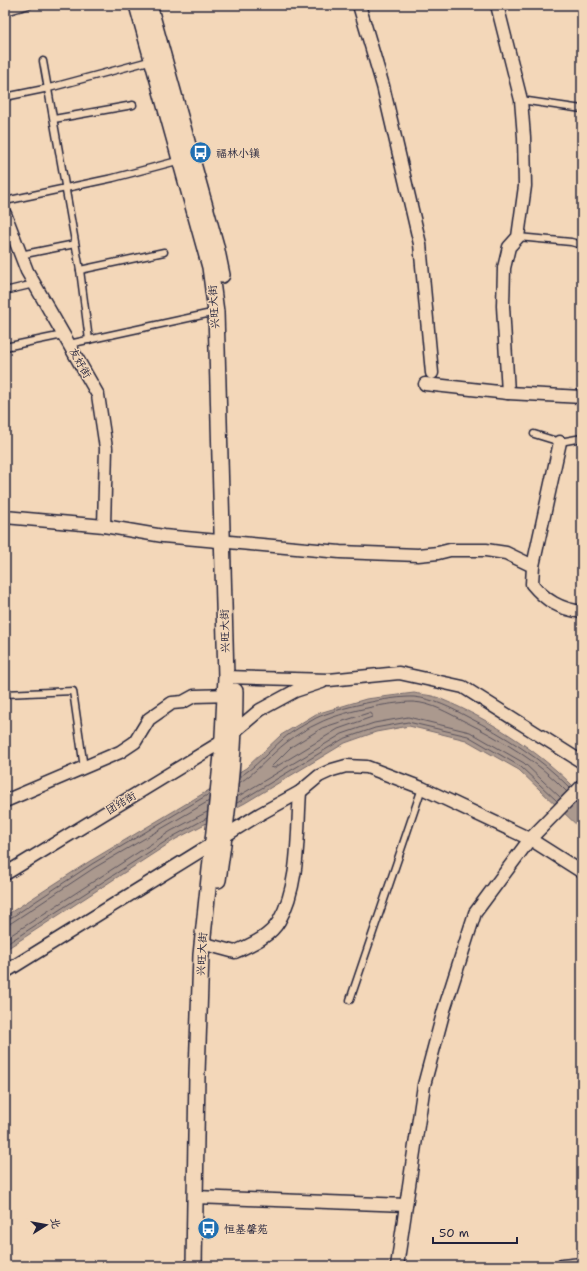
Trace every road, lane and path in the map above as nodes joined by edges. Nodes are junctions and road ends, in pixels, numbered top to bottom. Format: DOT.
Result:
graph roads {
  1 [pos="29,5"];
  2 [pos="137,5"];
  3 [pos="149,5"];
  4 [pos="360,5"];
  5 [pos="496,5"];
  6 [pos="5,12"];
  7 [pos="158,59"];
  8 [pos="44,61"];
  9 [pos="49,88"];
  10 [pos="5,97"];
  11 [pos="521,100"];
  12 [pos="133,105"];
  13 [pos="582,109"];
  14 [pos="54,119"];
  15 [pos="186,159"];
  16 [pos="66,189"];
  17 [pos="5,202"];
  18 [pos="5,214"];
  19 [pos="518,237"];
  20 [pos="10,239"];
  21 [pos="75,244"];
  22 [pos="582,245"];
  23 [pos="164,252"];
  24 [pos="20,255"];
  25 [pos="80,270"];
  26 [pos="34,284"];
  27 [pos="5,290"];
  28 [pos="220,312"];
  29 [pos="66,340"];
  30 [pos="89,340"];
  31 [pos="5,348"];
  32 [pos="508,393"];
  33 [pos="582,397"];
  34 [pos="534,434"];
  35 [pos="582,438"];
  36 [pos="560,442"];
  37 [pos="5,517"];
  38 [pos="104,526"];
  39 [pos="227,542"];
  40 [pos="533,566"];
  41 [pos="582,612"];
  42 [pos="230,677"];
  43 [pos="329,680"];
  44 [pos="5,694"];
  45 [pos="230,695"];
  46 [pos="229,742"];
  47 [pos="582,762"];
  48 [pos="84,768"];
  49 [pos="582,786"];
  50 [pos="422,788"];
  51 [pos="300,792"];
  52 [pos="5,801"];
  53 [pos="222,829"];
  54 [pos="530,839"];
  55 [pos="212,846"];
  56 [pos="582,872"];
  57 [pos="5,874"];
  58 [pos="209,945"];
  59 [pos="5,972"];
  60 [pos="350,1000"];
  61 [pos="198,1197"];
  62 [pos="406,1205"];
  63 [pos="582,1264"];
  64 [pos="194,1266"];
  65 [pos="200,1266"];
  66 [pos="397,1266"];
  67 [pos="562,1266"];
  1 -- 6 [label="lane"];
  2 -- 7 [label="street, 兴旺大街"];
  3 -- 7 [label="street, 兴旺大街"];
  4 -- 32 [label="street"];
  5 -- 11 [label="street"];
  7 -- 9 [label="lane"];
  7 -- 15 [label="street, 兴旺大街"];
  8 -- 9 [label="lane"];
  9 -- 10 [label="lane"];
  9 -- 14 [label="lane"];
  11 -- 13 [label="lane"];
  11 -- 19 [label="street"];
  12 -- 14 [label="lane"];
  14 -- 16 [label="lane"];
  15 -- 16 [label="lane"];
  15 -- 28 [label="street, 兴旺大街"];
  16 -- 17 [label="lane"];
  16 -- 21 [label="lane"];
  18 -- 20 [label="street, 友好街"];
  19 -- 22 [label="lane"];
  19 -- 32 [label="street"];
  20 -- 24 [label="street, 友好街"];
  21 -- 24 [label="lane"];
  21 -- 25 [label="lane"];
  23 -- 25 [label="lane"];
  24 -- 26 [label="street, 友好街"];
  25 -- 30 [label="lane"];
  26 -- 27 [label="lane"];
  26 -- 29 [label="street, 友好街"];
  28 -- 30 [label="lane"];
  28 -- 39 [label="street, 兴旺大街"];
  29 -- 30 [label="lane"];
  29 -- 31 [label="lane"];
  29 -- 38 [label="street, 友好街"];
  32 -- 33 [label="street"];
  34 -- 36 [label="lane"];
  35 -- 36 [label="lane"];
  36 -- 40 [label="street"];
  37 -- 38 [label="street"];
  38 -- 39 [label="street"];
  39 -- 40 [label="street"];
  39 -- 42 [label="street, 兴旺大街"];
  40 -- 41 [label="street"];
  42 -- 43 [label="street"];
  42 -- 45 [label="street, 兴旺大街"];
  43 -- 46 [label="street, 团结街"];
  43 -- 47 [label="street"];
  44 -- 48 [label="lane"];
  45 -- 46 [label="street, 兴旺大街"];
  45 -- 48 [label="street"];
  46 -- 53 [label="street, 兴旺大街"];
  46 -- 57 [label="street, 团结街"];
  48 -- 52 [label="street"];
  49 -- 54 [label="street"];
  50 -- 51 [label="street"];
  50 -- 54 [label="street"];
  50 -- 60 [label="lane"];
  51 -- 53 [label="street"];
  51 -- 58 [label="street"];
  53 -- 55 [label="street, 兴旺大街"];
  53 -- 58 [label="street, 兴旺大街"];
  54 -- 56 [label="street"];
  54 -- 62 [label="street"];
  55 -- 59 [label="street"];
  55 -- 61 [label="street, 兴旺大街"];
  58 -- 61 [label="street, 兴旺大街"];
  61 -- 62 [label="street"];
  61 -- 64 [label="street, 兴旺大街"];
  61 -- 65 [label="street, 兴旺大街"];
  62 -- 66 [label="street"];
  63 -- 67 [label="street"];
}
